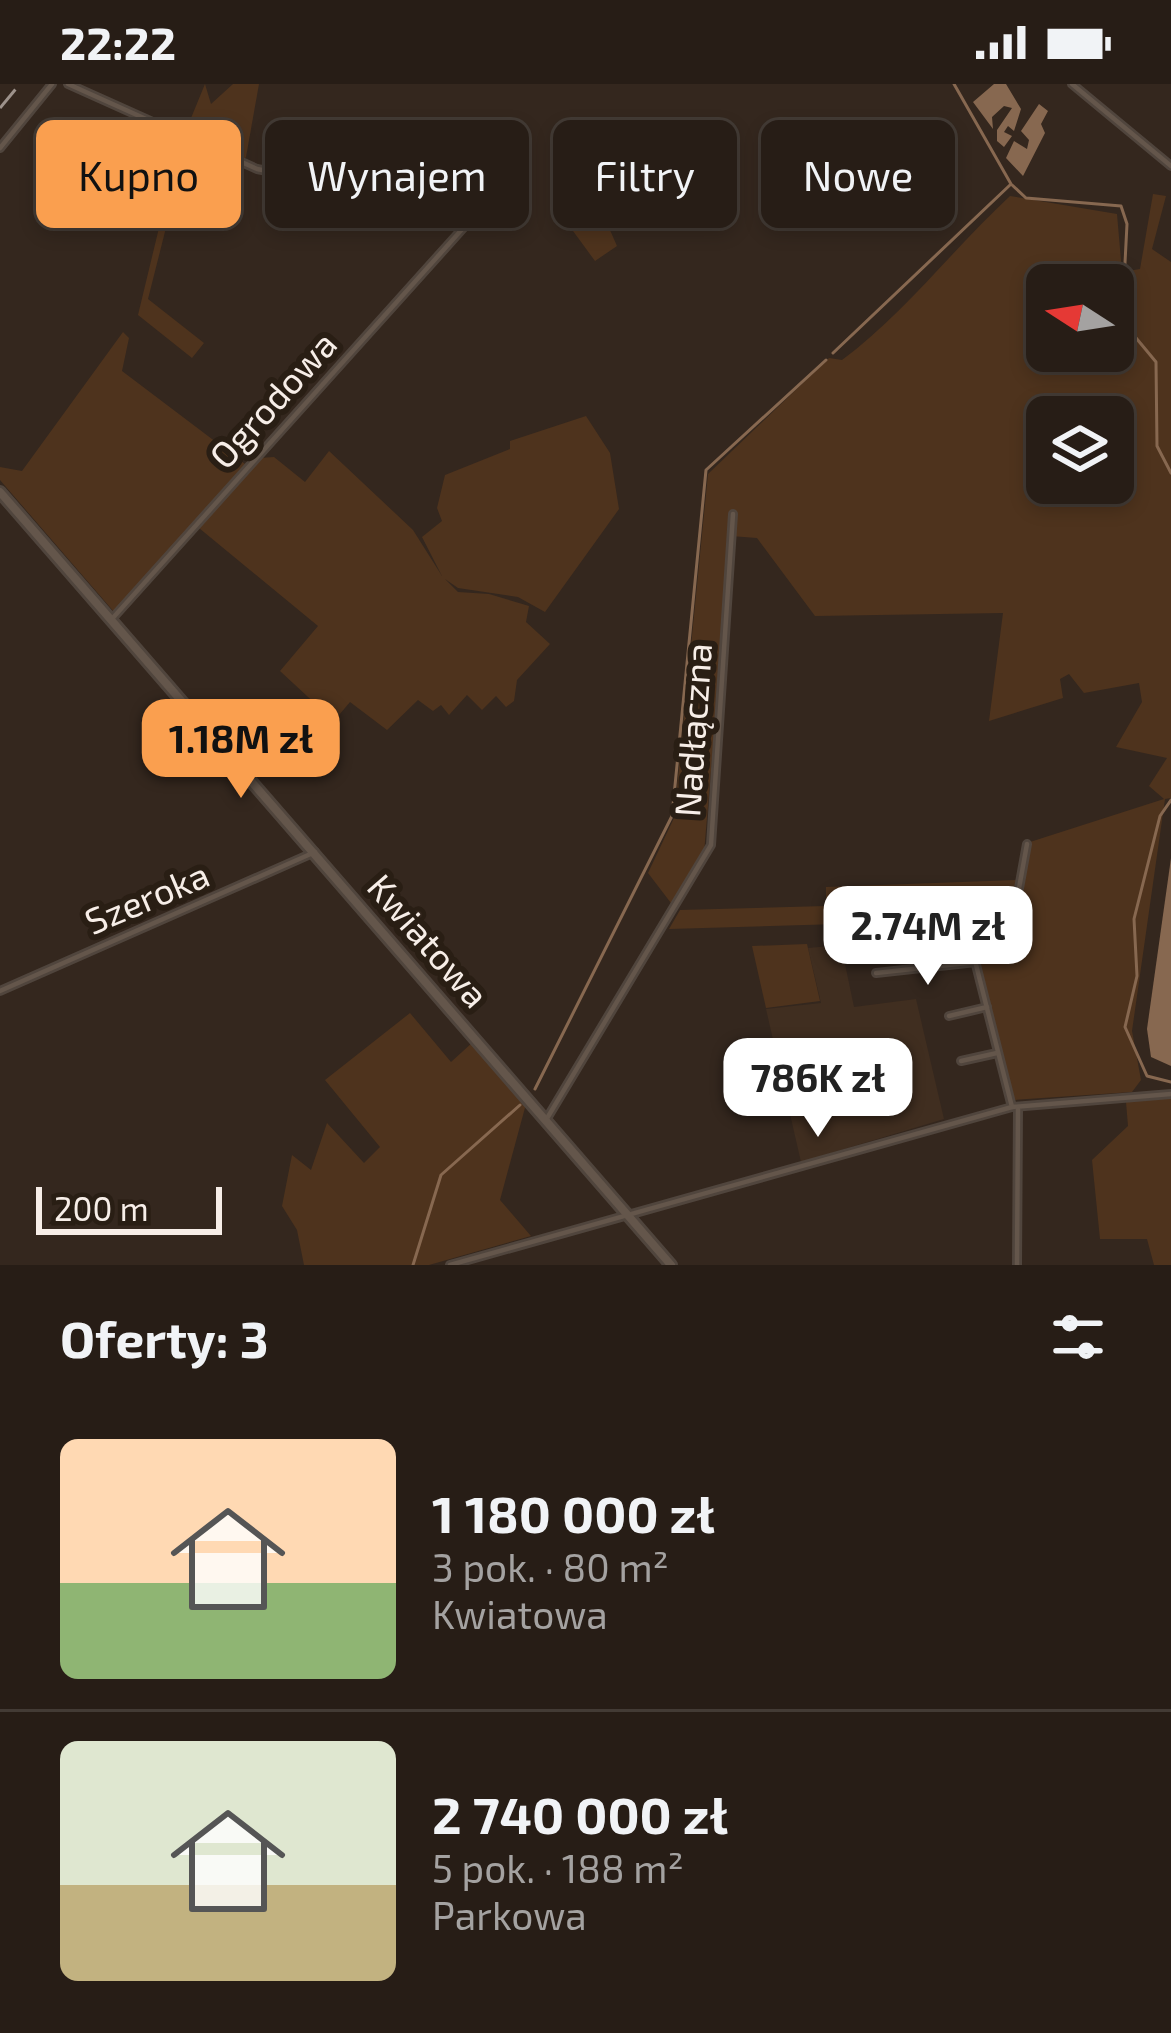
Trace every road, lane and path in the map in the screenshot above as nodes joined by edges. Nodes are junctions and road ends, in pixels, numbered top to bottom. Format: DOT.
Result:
graph roads {
  1 [pos="52,84"];
  2 [pos="68,84"];
  3 [pos="1072,84"];
  4 [pos="0,148"];
  5 [pos="1171,166"];
  6 [pos="265,171"];
  7 [pos="463,228"];
  8 [pos="0,492"];
  9 [pos="734,514"];
  10 [pos="111,620"];
  11 [pos="1027,844"];
  12 [pos="315,852"];
  13 [pos="976,962"];
  14 [pos="876,973"];
  15 [pos="0,991"];
  16 [pos="987,1007"];
  17 [pos="949,1016"];
  18 [pos="998,1053"];
  19 [pos="961,1061"];
  20 [pos="1171,1094"];
  21 [pos="1015,1107"];
  22 [pos="546,1120"];
  23 [pos="627,1214"];
  24 [pos="450,1265"];
  25 [pos="671,1265"];
  26 [pos="1017,1265"];
  1 -- 4 [label="street"];
  2 -- 6 [label="street"];
  3 -- 5 [label="street"];
  7 -- 10 [label="street, Ogrodowa"];
  8 -- 10 [label="street, Kwiatowa"];
  9 -- 22 [label="street, Nadłączna"];
  10 -- 12 [label="street, Kwiatowa"];
  11 -- 13 [label="street"];
  12 -- 15 [label="street, Szeroka"];
  12 -- 22 [label="street, Kwiatowa"];
  13 -- 14 [label="street"];
  13 -- 16 [label="street"];
  16 -- 17 [label="street"];
  16 -- 18 [label="street"];
  18 -- 19 [label="street"];
  18 -- 21 [label="street"];
  20 -- 21 [label="street"];
  21 -- 23 [label="street"];
  21 -- 26 [label="street"];
  22 -- 23 [label="street, Kwiatowa"];
  23 -- 24 [label="street"];
  23 -- 25 [label="street, Kwiatowa"];
}
